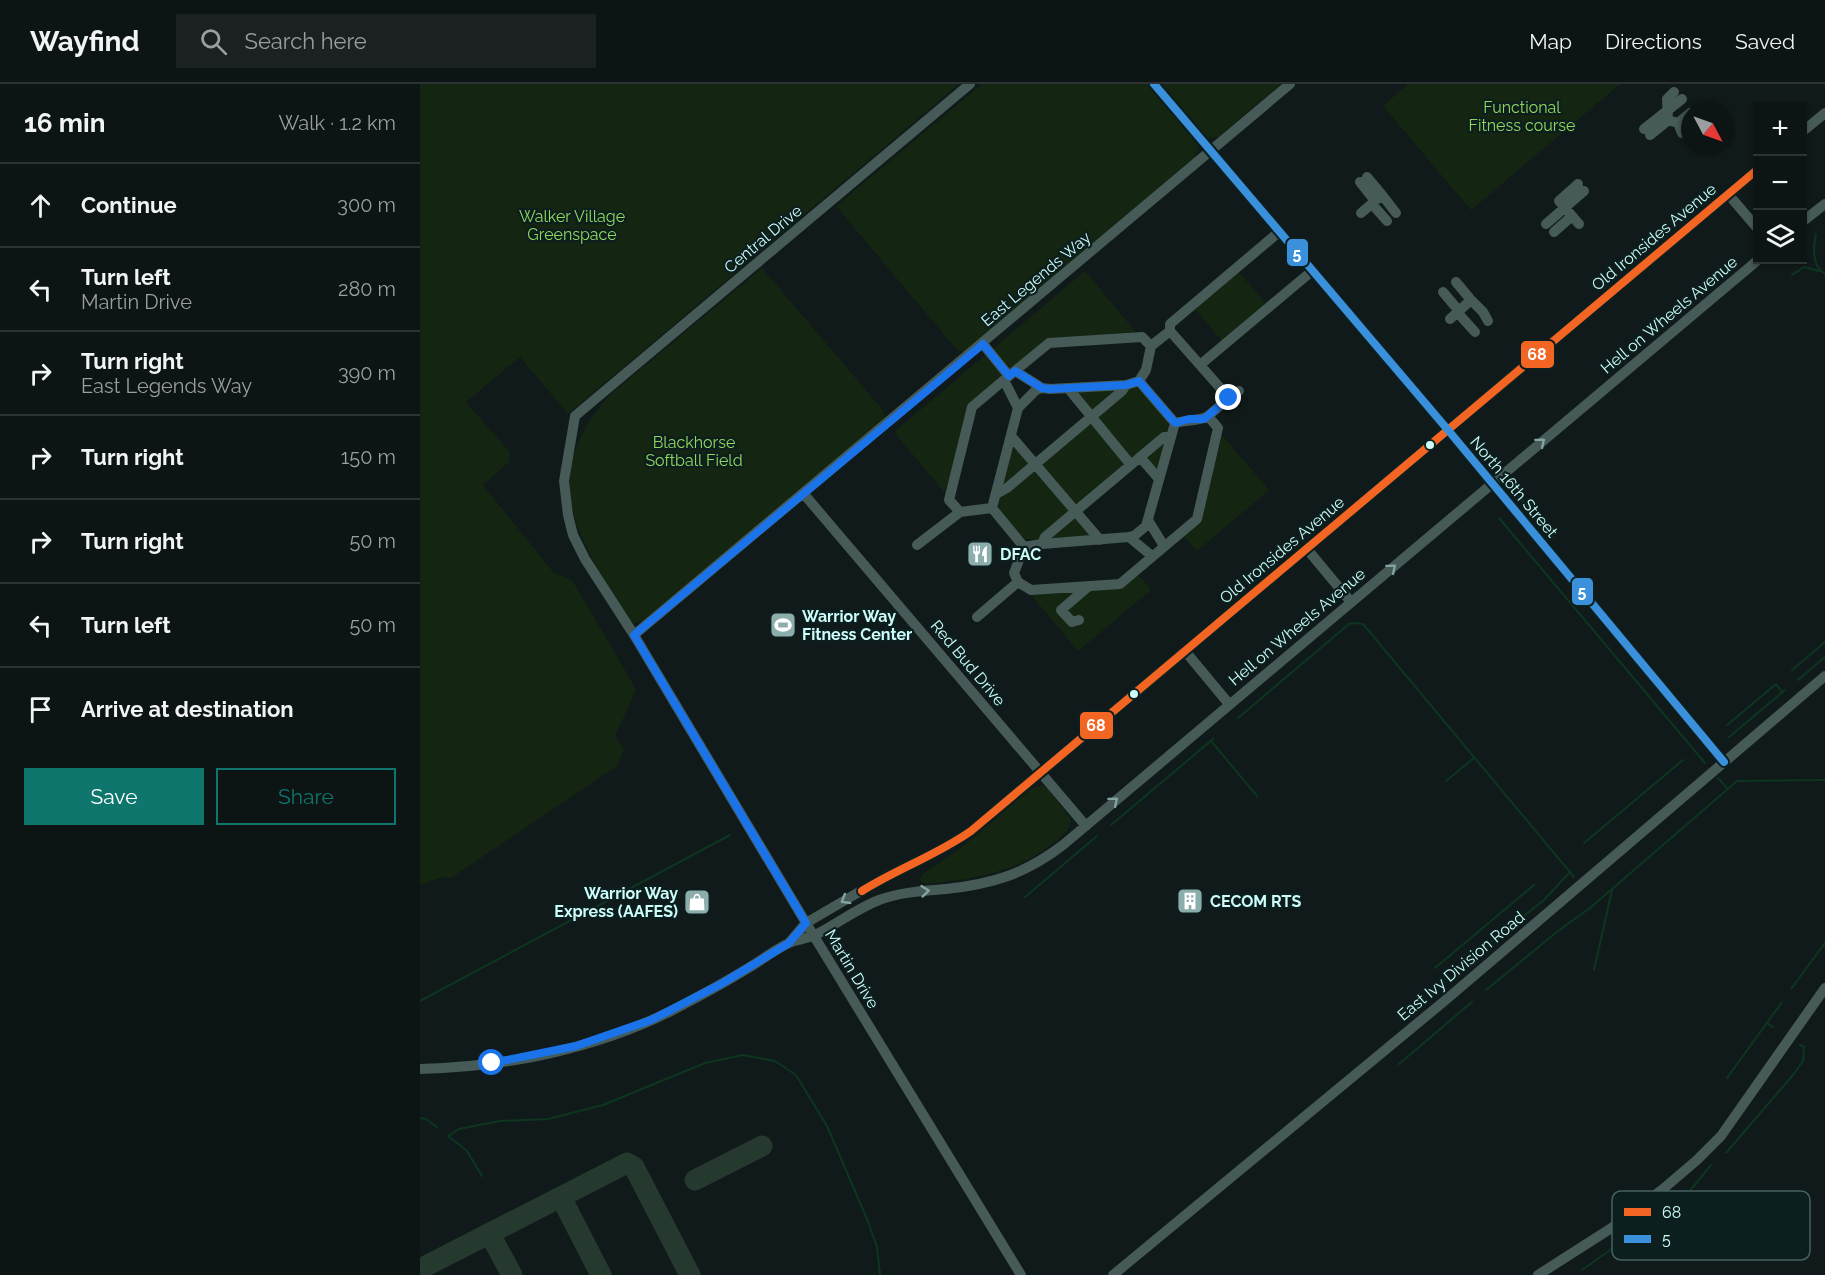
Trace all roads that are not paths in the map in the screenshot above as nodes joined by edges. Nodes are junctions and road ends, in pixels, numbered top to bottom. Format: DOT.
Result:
graph roads {
  1 [pos="970,84"];
  2 [pos="1154,84"];
  3 [pos="1290,84"];
  4 [pos="1678,96"];
  5 [pos="1825,113"];
  6 [pos="1681,118"];
  7 [pos="1674,122"];
  8 [pos="1807,129"];
  9 [pos="1647,132"];
  10 [pos="1211,150"];
  11 [pos="1753,173"];
  12 [pos="1364,179"];
  13 [pos="1581,188"];
  14 [pos="1728,194"];
  15 [pos="1377,200"];
  16 [pos="1825,204"];
  17 [pos="1361,213"];
  18 [pos="1396,213"];
  19 [pos="1807,219"];
  20 [pos="1387,221"];
  21 [pos="1753,223"];
  22 [pos="1550,228"];
  23 [pos="1279,232"];
  24 [pos="1753,264"];
  25 [pos="1312,271"];
  26 [pos="1455,282"];
  27 [pos="1443,292"];
  28 [pos="1471,300"];
  29 [pos="1456,314"];
  30 [pos="1488,321"];
  31 [pos="1170,331"];
  32 [pos="1475,332"];
  33 [pos="983,344"];
  34 [pos="1151,346"];
  35 [pos="1200,365"];
  36 [pos="1009,376"];
  37 [pos="1139,381"];
  38 [pos="1126,385"];
  39 [pos="1042,388"];
  40 [pos="1068,388"];
  41 [pos="1239,391"];
  42 [pos="1229,398"];
  43 [pos="1018,408"];
  44 [pos="575,416"];
  45 [pos="1208,416"];
  46 [pos="1092,417"];
  47 [pos="1175,423"];
  48 [pos="1448,430"];
  49 [pos="1012,436"];
  50 [pos="1170,437"];
  51 [pos="1140,457"];
  52 [pos="1036,464"];
  53 [pos="1131,465"];
  54 [pos="1159,479"];
  55 [pos="1492,484"];
  56 [pos="803,493"];
  57 [pos="998,493"];
  58 [pos="992,508"];
  59 [pos="1076,511"];
  60 [pos="960,512"];
  61 [pos="1148,520"];
  62 [pos="1129,537"];
  63 [pos="1100,540"];
  64 [pos="1042,544"];
  65 [pos="917,545"];
  66 [pos="1164,546"];
  67 [pos="1024,547"];
  68 [pos="1307,549"];
  69 [pos="1152,556"];
  70 [pos="1018,582"];
  71 [pos="1089,586"];
  72 [pos="1351,602"];
  73 [pos="977,617"];
  74 [pos="1079,620"];
  75 [pos="634,635"];
  76 [pos="1185,651"];
  77 [pos="1825,676"];
  78 [pos="1229,704"];
  79 [pos="1724,762"];
  80 [pos="1041,772"];
  81 [pos="1086,826"];
  82 [pos="806,923"];
  83 [pos="814,936"];
  84 [pos="789,943"];
  85 [pos="1825,988"];
  86 [pos="420,1069"];
  87 [pos="1662,1191"];
  88 [pos="1612,1228"];
  89 [pos="1021,1275"];
  90 [pos="1113,1275"];
  91 [pos="1538,1275"];
  1 -- 44 [label="street, Central Drive"];
  2 -- 10 [label="street, North 16th Street"];
  3 -- 10 [label="street, East Legends Way"];
  4 -- 7 [label="street"];
  5 -- 8 [label="street"];
  6 -- 7 [label="street"];
  7 -- 9 [label="street"];
  10 -- 23 [label="street, North 16th Street"];
  10 -- 33 [label="street, East Legends Way"];
  11 -- 14 [label="street, Old Ironsides Avenue"];
  12 -- 15 [label="street"];
  13 -- 22 [label="street"];
  14 -- 21 [label="street"];
  14 -- 48 [label="street, Old Ironsides Avenue"];
  15 -- 17 [label="street"];
  15 -- 18 [label="street"];
  15 -- 20 [label="street"];
  16 -- 19 [label="street"];
  23 -- 25 [label="street, North 16th Street"];
  23 -- 31 [label="street"];
  55 -- 24 [label="street, Hell on Wheels Avenue, one-way"];
  25 -- 35 [label="street"];
  25 -- 48 [label="street, North 16th Street"];
  26 -- 28 [label="street"];
  27 -- 29 [label="street"];
  28 -- 29 [label="street"];
  28 -- 30 [label="street"];
  29 -- 32 [label="street"];
  31 -- 34 [label="street"];
  31 -- 35 [label="street"];
  33 -- 36 [label="street"];
  33 -- 56 [label="street, East Legends Way"];
  34 -- 36 [label="street"];
  34 -- 37 [label="street"];
  35 -- 42 [label="street"];
  36 -- 39 [label="street"];
  36 -- 43 [label="street"];
  36 -- 60 [label="street"];
  37 -- 38 [label="street"];
  37 -- 47 [label="street"];
  38 -- 40 [label="street"];
  38 -- 46 [label="street"];
  39 -- 40 [label="street"];
  39 -- 43 [label="street"];
  40 -- 46 [label="street"];
  41 -- 42 [label="street"];
  42 -- 45 [label="street"];
  43 -- 49 [label="street"];
  44 -- 75 [label="street, Martin Drive"];
  45 -- 47 [label="street"];
  45 -- 66 [label="street"];
  46 -- 52 [label="street"];
  46 -- 53 [label="street"];
  47 -- 50 [label="street"];
  48 -- 55 [label="street, North 16th Street"];
  48 -- 68 [label="street, Old Ironsides Avenue"];
  49 -- 52 [label="street"];
  49 -- 57 [label="street"];
  50 -- 51 [label="street"];
  50 -- 54 [label="street"];
  51 -- 53 [label="street"];
  51 -- 54 [label="street"];
  52 -- 57 [label="street"];
  52 -- 59 [label="street"];
  53 -- 59 [label="street"];
  54 -- 61 [label="street"];
  72 -- 55 [label="street, Hell on Wheels Avenue, one-way"];
  55 -- 79 [label="street, North 16th Street"];
  56 -- 75 [label="street, East Legends Way"];
  56 -- 80 [label="street, Red Bud Drive"];
  57 -- 58 [label="street"];
  58 -- 60 [label="street"];
  58 -- 67 [label="street"];
  59 -- 63 [label="street"];
  59 -- 64 [label="street"];
  60 -- 65 [label="street"];
  61 -- 62 [label="street"];
  61 -- 66 [label="street"];
  62 -- 63 [label="street"];
  62 -- 69 [label="street"];
  63 -- 64 [label="street"];
  64 -- 67 [label="street"];
  66 -- 69 [label="street"];
  67 -- 70 [label="street"];
  68 -- 72 [label="street"];
  68 -- 76 [label="street, Old Ironsides Avenue"];
  69 -- 71 [label="street"];
  70 -- 71 [label="street"];
  70 -- 73 [label="street"];
  71 -- 74 [label="street"];
  72 -- 78 [label="street, Hell on Wheels Avenue"];
  75 -- 82 [label="street, Martin Drive"];
  76 -- 78 [label="street"];
  76 -- 80 [label="street, Old Ironsides Avenue"];
  77 -- 79 [label="street, East Ivy Division Road"];
  81 -- 78 [label="street, Hell on Wheels Avenue, one-way"];
  79 -- 90 [label="street, East Ivy Division Road"];
  80 -- 81 [label="street, Red Bud Drive"];
  80 -- 82 [label="street, Old Ironsides Avenue, one-way"];
  83 -- 81 [label="street, Hell on Wheels Avenue, one-way"];
  82 -- 83 [label="street, Martin Drive"];
  82 -- 84 [label="street, Old Ironsides Avenue"];
  83 -- 84 [label="street, Hell on Wheels Avenue"];
  83 -- 89 [label="street, Martin Drive"];
  84 -- 86 [label="street"];
  85 -- 87 [label="street"];
  88 -- 91 [label="street"];
}
